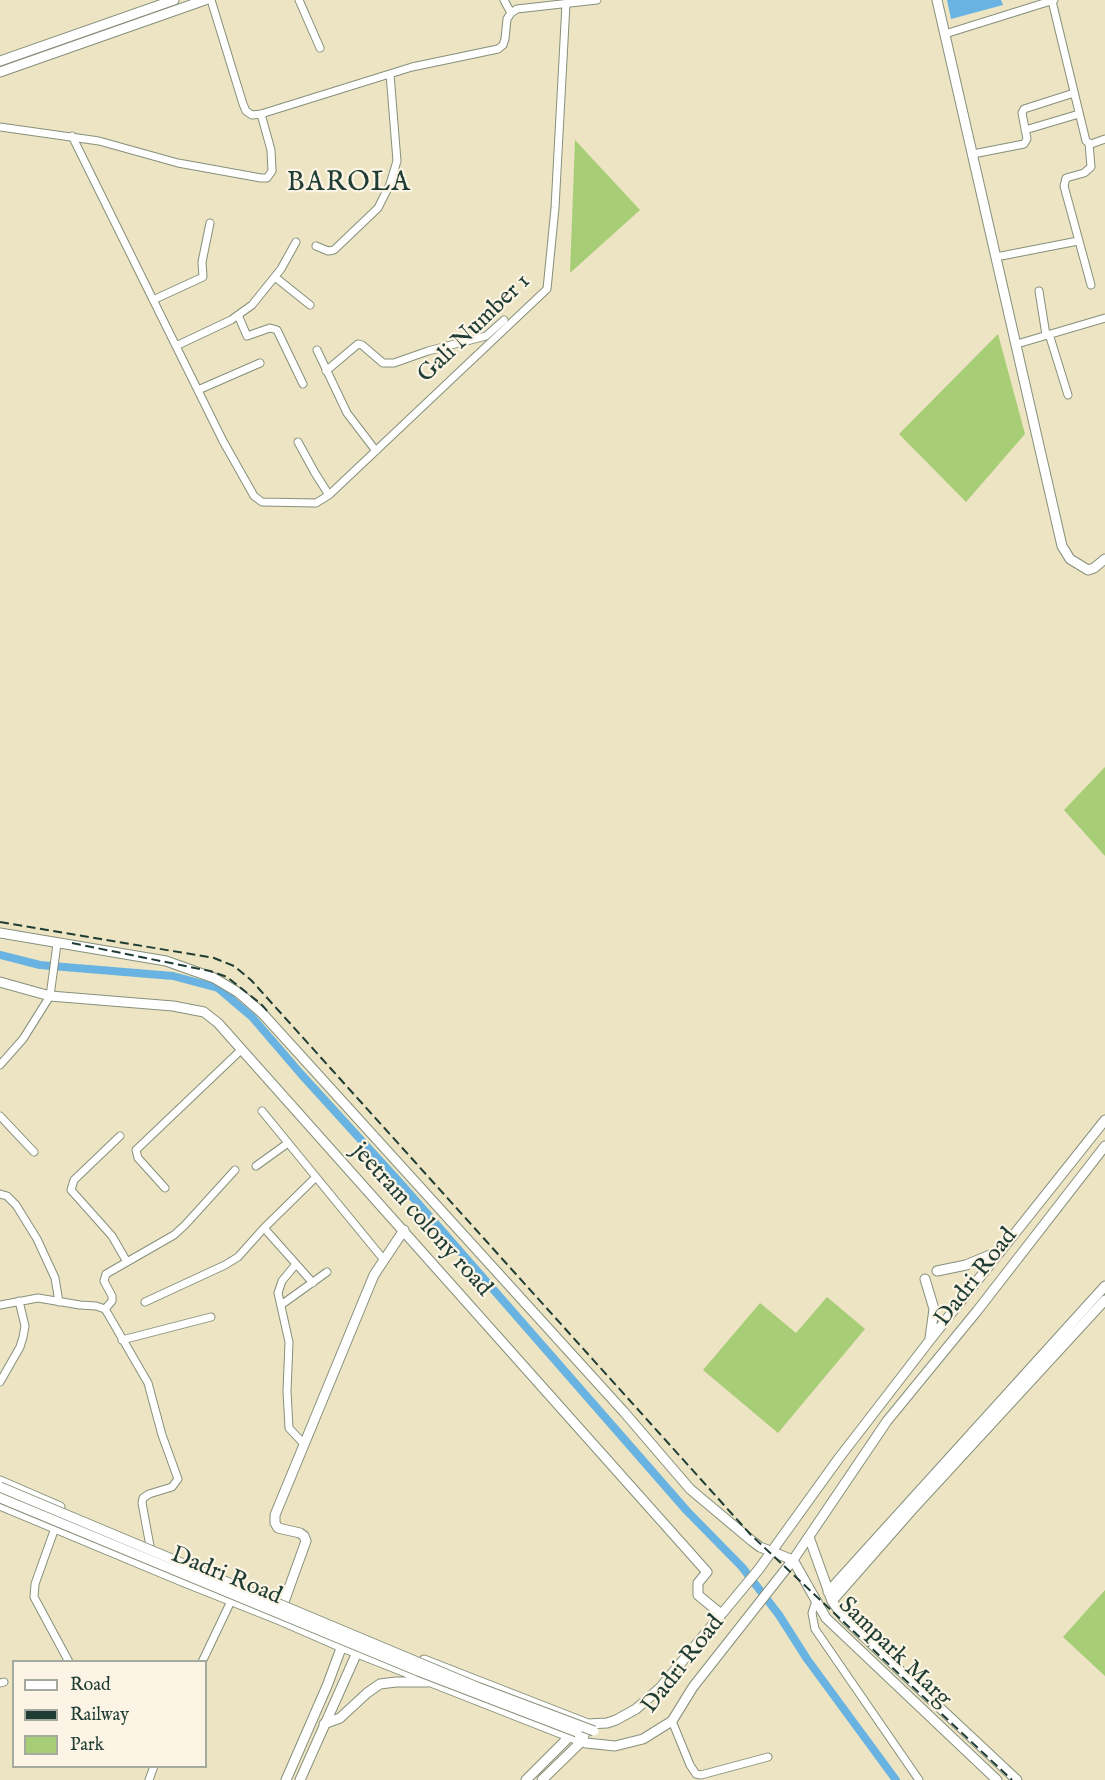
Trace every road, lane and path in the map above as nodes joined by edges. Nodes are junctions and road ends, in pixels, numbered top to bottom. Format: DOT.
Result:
graph roads {
  1 [pos="174,0"];
  2 [pos="205,0"];
  3 [pos="211,0"];
  4 [pos="299,0"];
  5 [pos="504,0"];
  6 [pos="597,0"];
  7 [pos="937,0"];
  8 [pos="1053,0"];
  9 [pos="566,4"];
  10 [pos="511,13"];
  11 [pos="945,34"];
  12 [pos="320,48"];
  13 [pos="0,61"];
  14 [pos="0,72"];
  15 [pos="390,74"];
  16 [pos="1074,93"];
  17 [pos="261,114"];
  18 [pos="1080,114"];
  19 [pos="0,127"];
  20 [pos="1025,130"];
  21 [pos="72,136"];
  22 [pos="1105,139"];
  23 [pos="1089,143"];
  24 [pos="973,154"];
  25 [pos="210,223"];
  26 [pos="1078,241"];
  27 [pos="296,242"];
  28 [pos="316,246"];
  29 [pos="996,257"];
  30 [pos="275,277"];
  31 [pos="1091,285"];
  32 [pos="1039,291"];
  33 [pos="153,300"];
  34 [pos="310,305"];
  35 [pos="238,315"];
  36 [pos="1105,318"];
  37 [pos="504,320"];
  38 [pos="1047,335"];
  39 [pos="1017,344"];
  40 [pos="176,346"];
  41 [pos="317,350"];
  42 [pos="260,363"];
  43 [pos="326,371"];
  44 [pos="303,384"];
  45 [pos="198,390"];
  46 [pos="1068,395"];
  47 [pos="298,442"];
  48 [pos="376,451"];
  49 [pos="329,495"];
  50 [pos="1105,560"];
  51 [pos="0,933"];
  52 [pos="56,947"];
  53 [pos="0,982"];
  54 [pos="50,996"];
  55 [pos="241,1050"];
  56 [pos="0,1065"];
  57 [pos="262,1111"];
  58 [pos="0,1116"];
  59 [pos="1105,1120"];
  60 [pos="120,1136"];
  61 [pos="288,1143"];
  62 [pos="1105,1146"];
  63 [pos="34,1152"];
  64 [pos="256,1166"];
  65 [pos="235,1170"];
  66 [pos="316,1177"];
  67 [pos="165,1188"];
  68 [pos="0,1194"];
  69 [pos="264,1227"];
  70 [pos="404,1230"];
  71 [pos="1001,1250"];
  72 [pos="384,1260"];
  73 [pos="127,1262"];
  74 [pos="296,1264"];
  75 [pos="937,1271"];
  76 [pos="327,1272"];
  77 [pos="925,1279"];
  78 [pos="313,1283"];
  79 [pos="1105,1286"];
  80 [pos="1105,1300"];
  81 [pos="19,1301"];
  82 [pos="59,1302"];
  83 [pos="145,1302"];
  84 [pos="0,1305"];
  85 [pos="281,1305"];
  86 [pos="105,1310"];
  87 [pos="211,1317"];
  88 [pos="122,1340"];
  89 [pos="930,1340"];
  90 [pos="0,1382"];
  91 [pos="304,1444"];
  92 [pos="0,1482"];
  93 [pos="0,1487"];
  94 [pos="0,1498"];
  95 [pos="0,1505"];
  96 [pos="55,1528"];
  97 [pos="809,1537"];
  98 [pos="150,1546"];
  99 [pos="772,1551"];
  100 [pos="793,1560"];
  101 [pos="237,1582"];
  102 [pos="830,1597"];
  103 [pos="231,1600"];
  104 [pos="816,1601"];
  105 [pos="284,1602"];
  106 [pos="721,1614"];
  107 [pos="348,1630"];
  108 [pos="364,1637"];
  109 [pos="342,1647"];
  110 [pos="357,1652"];
  111 [pos="68,1660"];
  112 [pos="203,1660"];
  113 [pos="433,1682"];
  114 [pos="577,1719"];
  115 [pos="672,1721"];
  116 [pos="324,1724"];
  117 [pos="592,1731"];
  118 [pos="570,1736"];
  119 [pos="582,1741"];
  120 [pos="615,1746"];
  121 [pos="768,1757"];
  122 [pos="286,1780"];
  123 [pos="300,1780"];
  124 [pos="526,1780"];
  125 [pos="542,1780"];
  126 [pos="919,1780"];
  127 [pos="998,1780"];
  128 [pos="1017,1780"];
  1 -- 13 [label="street"];
  2 -- 14 [label="street"];
  3 -- 17 [label="street"];
  4 -- 12 [label="street"];
  5 -- 10 [label="street"];
  6 -- 9 [label="street"];
  7 -- 11 [label="street"];
  8 -- 11 [label="street"];
  8 -- 16 [label="street"];
  9 -- 10 [label="street"];
  9 -- 48 [label="street, Gali Number 1"];
  10 -- 15 [label="street"];
  11 -- 24 [label="street"];
  15 -- 17 [label="street"];
  15 -- 28 [label="street"];
  16 -- 18 [label="street"];
  16 -- 20 [label="street"];
  17 -- 21 [label="street"];
  18 -- 20 [label="street"];
  18 -- 23 [label="street"];
  19 -- 21 [label="street"];
  20 -- 24 [label="street"];
  21 -- 33 [label="street"];
  22 -- 23 [label="street"];
  23 -- 26 [label="street"];
  24 -- 29 [label="street"];
  25 -- 33 [label="street"];
  26 -- 29 [label="street"];
  26 -- 31 [label="street"];
  27 -- 30 [label="street"];
  29 -- 39 [label="street"];
  30 -- 34 [label="street"];
  30 -- 35 [label="street"];
  32 -- 38 [label="street"];
  33 -- 40 [label="street"];
  35 -- 40 [label="street"];
  35 -- 44 [label="street"];
  36 -- 38 [label="street"];
  37 -- 43 [label="street"];
  38 -- 39 [label="street"];
  38 -- 46 [label="street"];
  39 -- 50 [label="street"];
  40 -- 45 [label="street"];
  41 -- 43 [label="street"];
  42 -- 45 [label="street"];
  43 -- 48 [label="street"];
  45 -- 49 [label="street"];
  47 -- 49 [label="street"];
  48 -- 49 [label="street, Gali Number 1"];
  51 -- 52 [label="street"];
  52 -- 54 [label="street"];
  52 -- 99 [label="street"];
  53 -- 54 [label="street, jeetram colony road"];
  54 -- 55 [label="street, jeetram colony road"];
  54 -- 56 [label="street"];
  55 -- 67 [label="street"];
  55 -- 70 [label="street, jeetram colony road"];
  57 -- 61 [label="street"];
  58 -- 63 [label="street"];
  59 -- 71 [label="street, Dadri Road"];
  60 -- 73 [label="street"];
  61 -- 64 [label="street"];
  61 -- 66 [label="street"];
  62 -- 97 [label="street, Dadri Road"];
  65 -- 73 [label="street"];
  66 -- 69 [label="street"];
  66 -- 72 [label="street"];
  68 -- 82 [label="street"];
  69 -- 74 [label="street"];
  69 -- 83 [label="street"];
  70 -- 72 [label="street"];
  70 -- 106 [label="street, jeetram colony road"];
  71 -- 75 [label="street"];
  71 -- 89 [label="street, Dadri Road"];
  72 -- 91 [label="street"];
  73 -- 86 [label="street"];
  74 -- 78 [label="street"];
  74 -- 85 [label="street"];
  76 -- 78 [label="street"];
  77 -- 89 [label="street"];
  78 -- 85 [label="street"];
  79 -- 102 [label="street"];
  80 -- 102 [label="street"];
  81 -- 82 [label="street"];
  81 -- 84 [label="street"];
  81 -- 90 [label="street"];
  82 -- 86 [label="street"];
  85 -- 91 [label="street"];
  86 -- 88 [label="street"];
  87 -- 88 [label="street"];
  88 -- 98 [label="street"];
  89 -- 99 [label="street, Dadri Road"];
  91 -- 105 [label="street"];
  92 -- 98 [label="street, Dadri Road"];
  93 -- 117 [label="street, bridge"];
  94 -- 117 [label="street, bridge"];
  95 -- 96 [label="street, Dadri Road"];
  96 -- 103 [label="street, Dadri Road"];
  96 -- 111 [label="street"];
  97 -- 100 [label="street, Dadri Road"];
  97 -- 102 [label="street, Sampark Marg"];
  98 -- 101 [label="street, Dadri Road"];
  99 -- 100 [label="street"];
  99 -- 106 [label="street, Dadri Road"];
  100 -- 104 [label="street, Sampark Marg"];
  100 -- 115 [label="street, Dadri Road"];
  101 -- 103 [label="street"];
  101 -- 105 [label="street, Dadri Road"];
  102 -- 128 [label="street, Sampark Marg"];
  103 -- 109 [label="street, Dadri Road"];
  103 -- 112 [label="street"];
  104 -- 126 [label="street"];
  104 -- 127 [label="street, Sampark Marg"];
  105 -- 107 [label="street, Dadri Road"];
  106 -- 117 [label="street, Dadri Road"];
  107 -- 108 [label="street, Dadri Road"];
  107 -- 109 [label="street"];
  108 -- 110 [label="street"];
  108 -- 114 [label="street, Dadri Road"];
  109 -- 110 [label="street, Dadri Road"];
  109 -- 122 [label="street"];
  110 -- 113 [label="street, Dadri Road"];
  110 -- 116 [label="street"];
  113 -- 116 [label="street"];
  113 -- 118 [label="street, Dadri Road"];
  114 -- 117 [label="street, Dadri Road"];
  114 -- 118 [label="street"];
  115 -- 120 [label="street, Dadri Road"];
  115 -- 121 [label="street"];
  116 -- 123 [label="street"];
  117 -- 119 [label="street"];
  117 -- 120 [label="street"];
  118 -- 119 [label="street, Dadri Road"];
  118 -- 124 [label="street"];
  119 -- 120 [label="street, Dadri Road"];
  119 -- 125 [label="street"];
}
